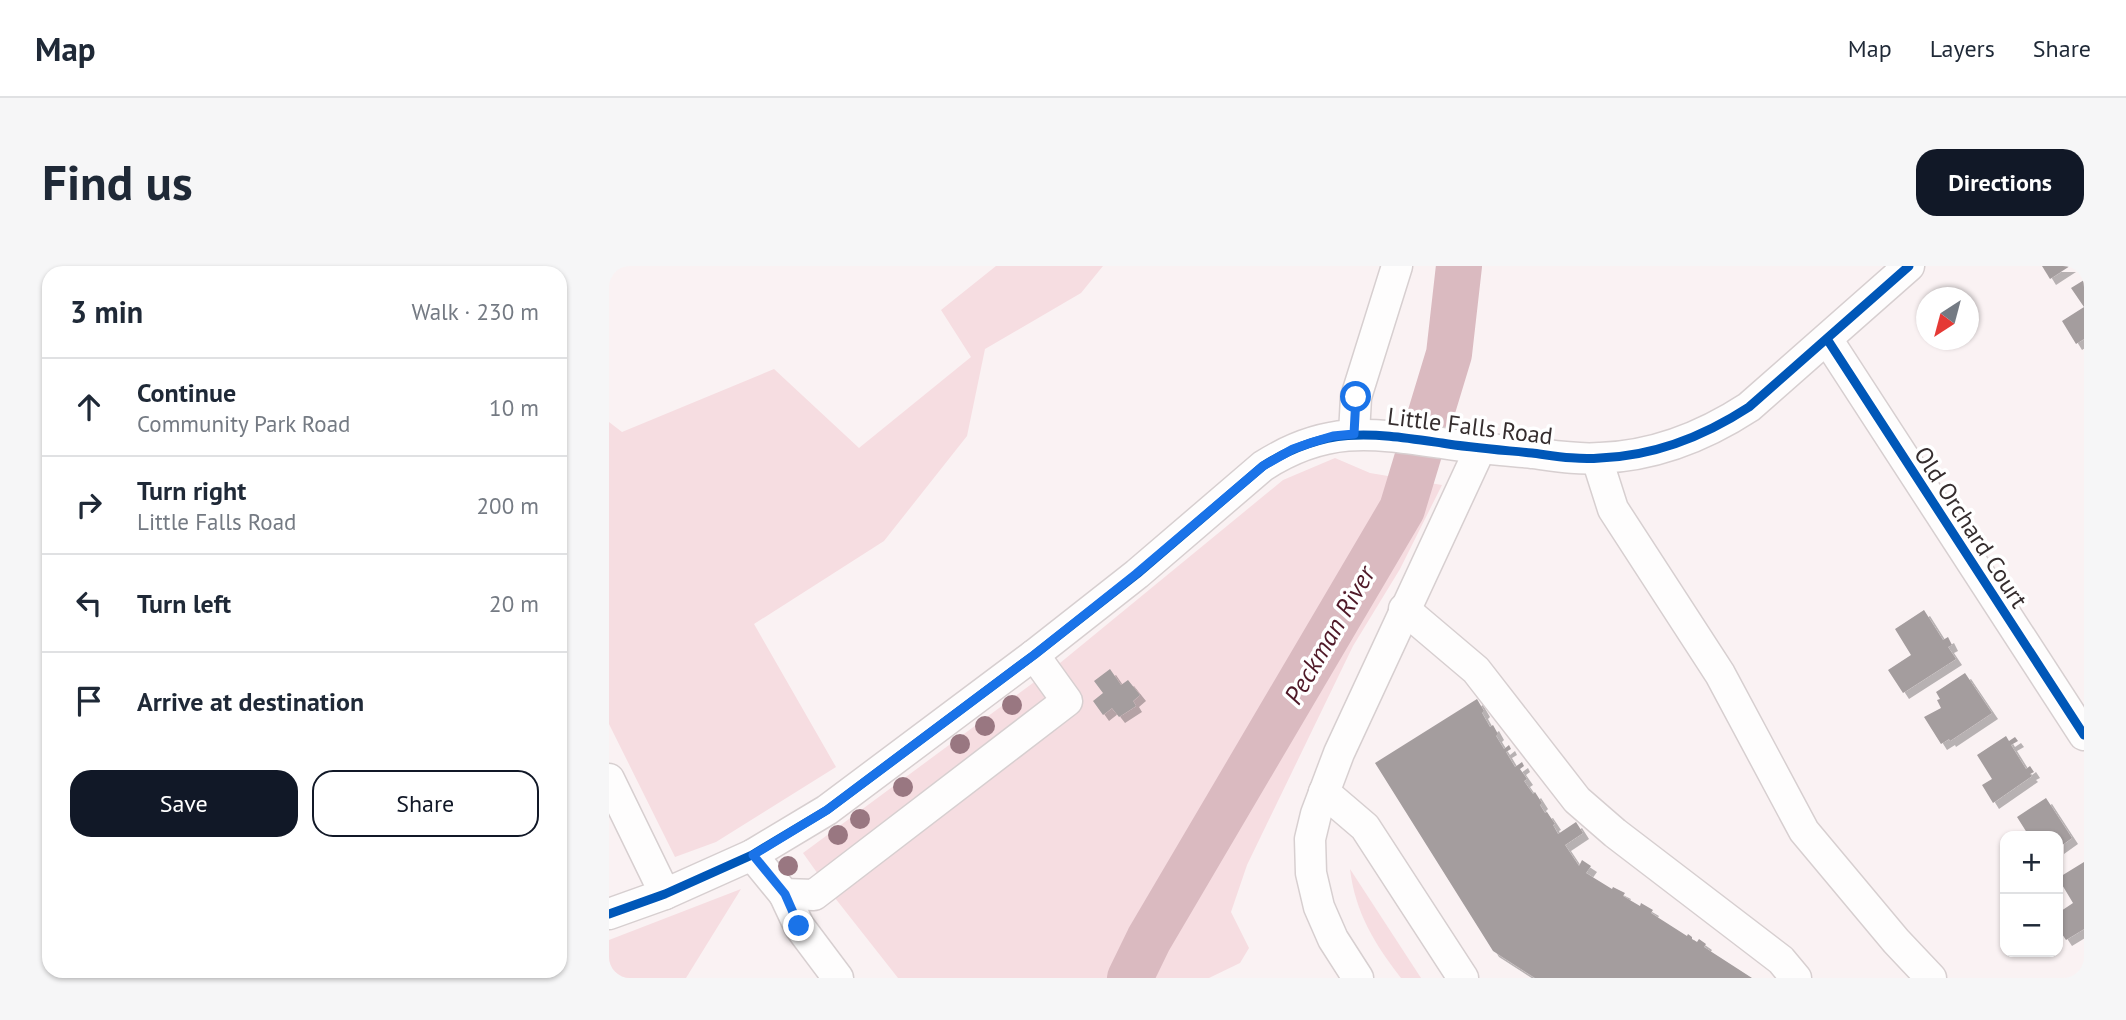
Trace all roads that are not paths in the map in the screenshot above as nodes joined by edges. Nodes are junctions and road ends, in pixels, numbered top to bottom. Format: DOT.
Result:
graph roads {
  1 [pos="1397,266"];
  2 [pos="1909,266"];
  3 [pos="1827,339"];
  4 [pos="1368,434"];
  5 [pos="1481,447"];
  6 [pos="1597,459"];
  7 [pos="1404,609"];
  8 [pos="1034,655"];
  9 [pos="2084,735"];
  10 [pos="609,779"];
  11 [pos="1324,792"];
  12 [pos="753,855"];
  13 [pos="665,894"];
  14 [pos="785,894"];
  15 [pos="609,914"];
  16 [pos="1344,973"];
  17 [pos="838,978"];
  18 [pos="1463,978"];
  19 [pos="1796,978"];
  20 [pos="1931,978"];
  1 -- 4 [label="street"];
  2 -- 3 [label="street, Little Falls Road"];
  3 -- 6 [label="street, Little Falls Road"];
  3 -- 9 [label="street, Old Orchard Court"];
  4 -- 5 [label="street, Little Falls Road"];
  4 -- 8 [label="street, Little Falls Road"];
  5 -- 6 [label="street, Little Falls Road"];
  5 -- 7 [label="street"];
  6 -- 20 [label="street"];
  7 -- 11 [label="street"];
  7 -- 19 [label="street"];
  8 -- 12 [label="street, Little Falls Road"];
  8 -- 14 [label="street"];
  10 -- 13 [label="street"];
  11 -- 16 [label="street"];
  11 -- 18 [label="street"];
  12 -- 13 [label="street, Little Falls Road"];
  12 -- 14 [label="street"];
  13 -- 15 [label="street, Little Falls Road"];
  14 -- 17 [label="street"];
}
